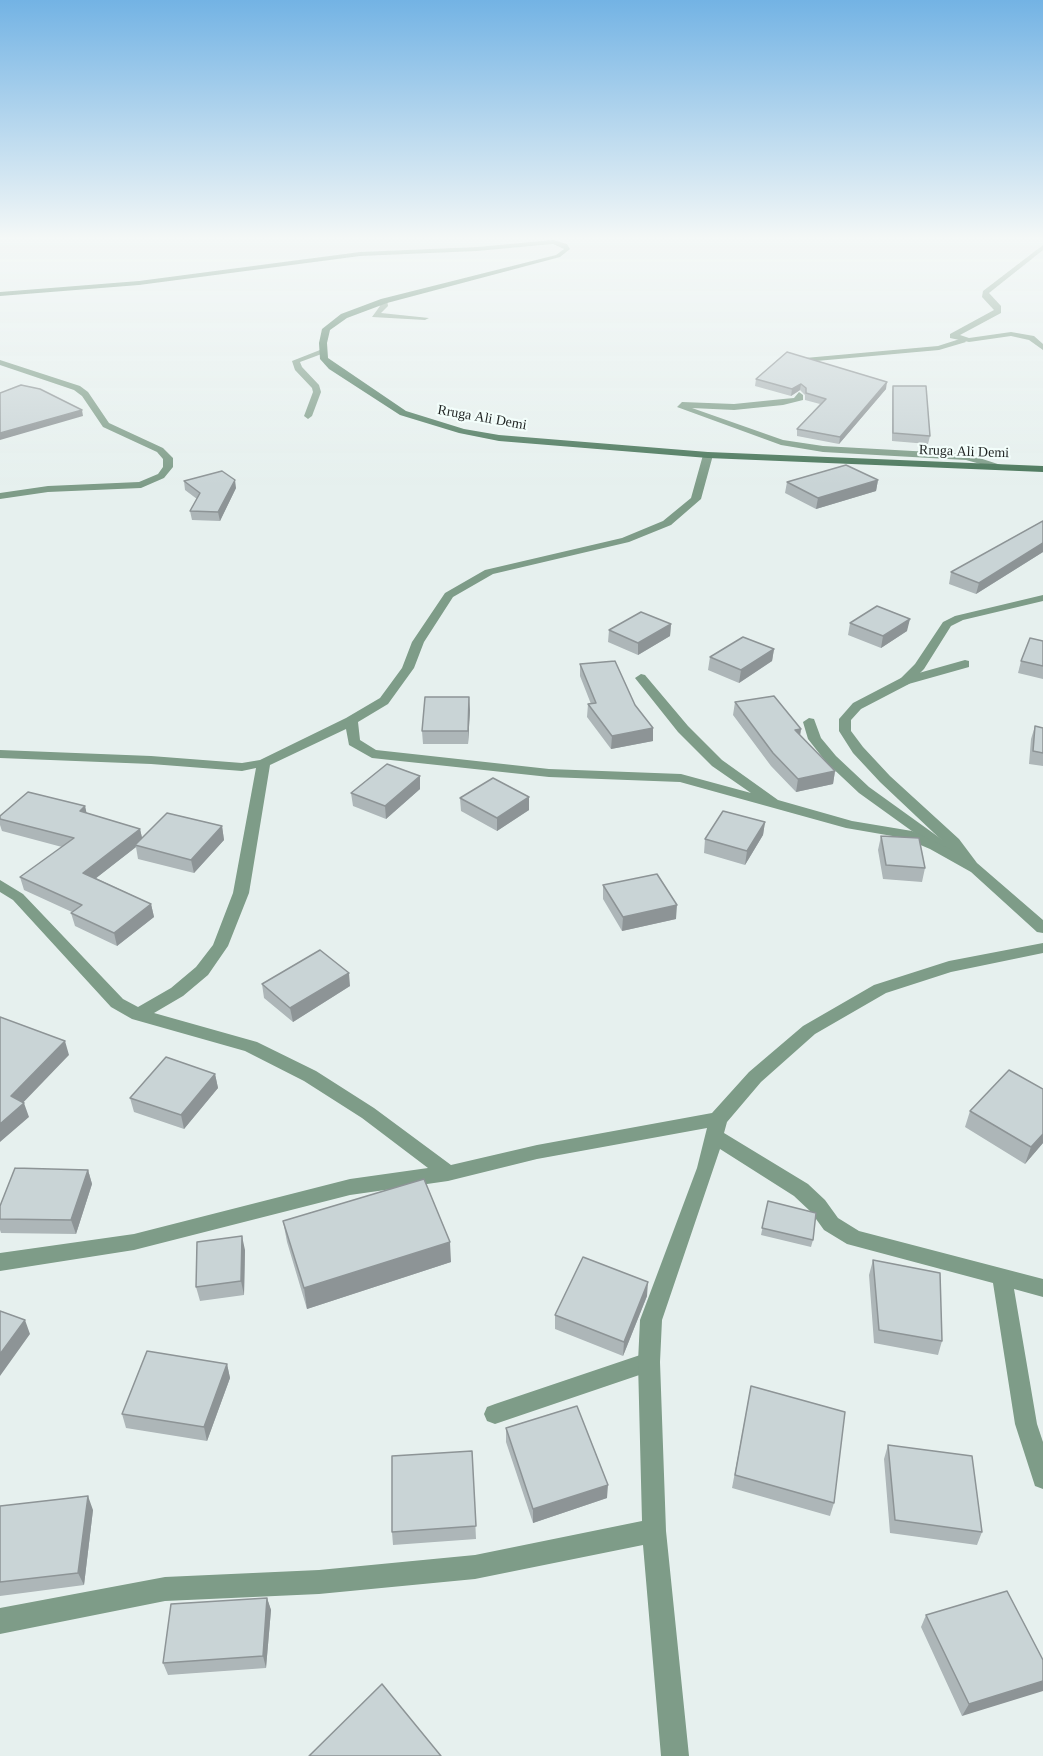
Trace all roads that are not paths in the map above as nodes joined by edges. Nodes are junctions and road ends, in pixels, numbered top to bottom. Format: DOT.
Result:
graph roads {
  1 [pos="337,321"];
  2 [pos="977,321"];
  3 [pos="963,340"];
  4 [pos="1043,348"];
  5 [pos="323,352"];
  6 [pos="806,360"];
  7 [pos="0,362"];
  8 [pos="799,395"];
  9 [pos="308,416"];
  10 [pos="708,455"];
  11 [pos="1002,467"];
  12 [pos="1043,469"];
  13 [pos="0,496"];
  14 [pos="1043,598"];
  15 [pos="965,664"];
  16 [pos="641,678"];
  17 [pos="905,681"];
  18 [pos="351,721"];
  19 [pos="809,722"];
  20 [pos="0,754"];
  21 [pos="264,763"];
  22 [pos="773,803"];
  23 [pos="976,869"];
  24 [pos="0,885"];
  25 [pos="1043,928"];
  26 [pos="1043,948"];
  27 [pos="138,1015"];
  28 [pos="716,1128"];
  29 [pos="448,1173"];
  30 [pos="0,1262"];
  31 [pos="1002,1278"];
  32 [pos="1043,1288"];
  33 [pos="649,1362"];
  34 [pos="495,1414"];
  35 [pos="1043,1478"];
  36 [pos="654,1531"];
  37 [pos="0,1621"];
  38 [pos="675,1756"];
  1 -- 5 [label="main road"];
  2 -- 3 [label="street"];
  3 -- 4 [label="street"];
  3 -- 6 [label="street"];
  5 -- 9 [label="street"];
  5 -- 10 [label="main road, Rruga Ali Demi"];
  7 -- 13 [label="street"];
  8 -- 11 [label="street"];
  10 -- 11 [label="main road, Rruga Ali Demi"];
  10 -- 18 [label="street"];
  11 -- 12 [label="main road, Rruga Ali Demi"];
  14 -- 17 [label="street"];
  15 -- 17 [label="street"];
  16 -- 22 [label="street"];
  17 -- 23 [label="street"];
  18 -- 21 [label="street"];
  18 -- 22 [label="street"];
  19 -- 23 [label="street"];
  20 -- 21 [label="street"];
  21 -- 27 [label="street"];
  22 -- 23 [label="street"];
  23 -- 25 [label="street"];
  24 -- 27 [label="street"];
  26 -- 28 [label="street"];
  27 -- 29 [label="street"];
  28 -- 29 [label="street"];
  28 -- 31 [label="street"];
  28 -- 33 [label="street"];
  29 -- 30 [label="street"];
  31 -- 32 [label="street"];
  31 -- 35 [label="street"];
  33 -- 34 [label="street"];
  33 -- 36 [label="street"];
  36 -- 37 [label="street"];
  36 -- 38 [label="street"];
}
